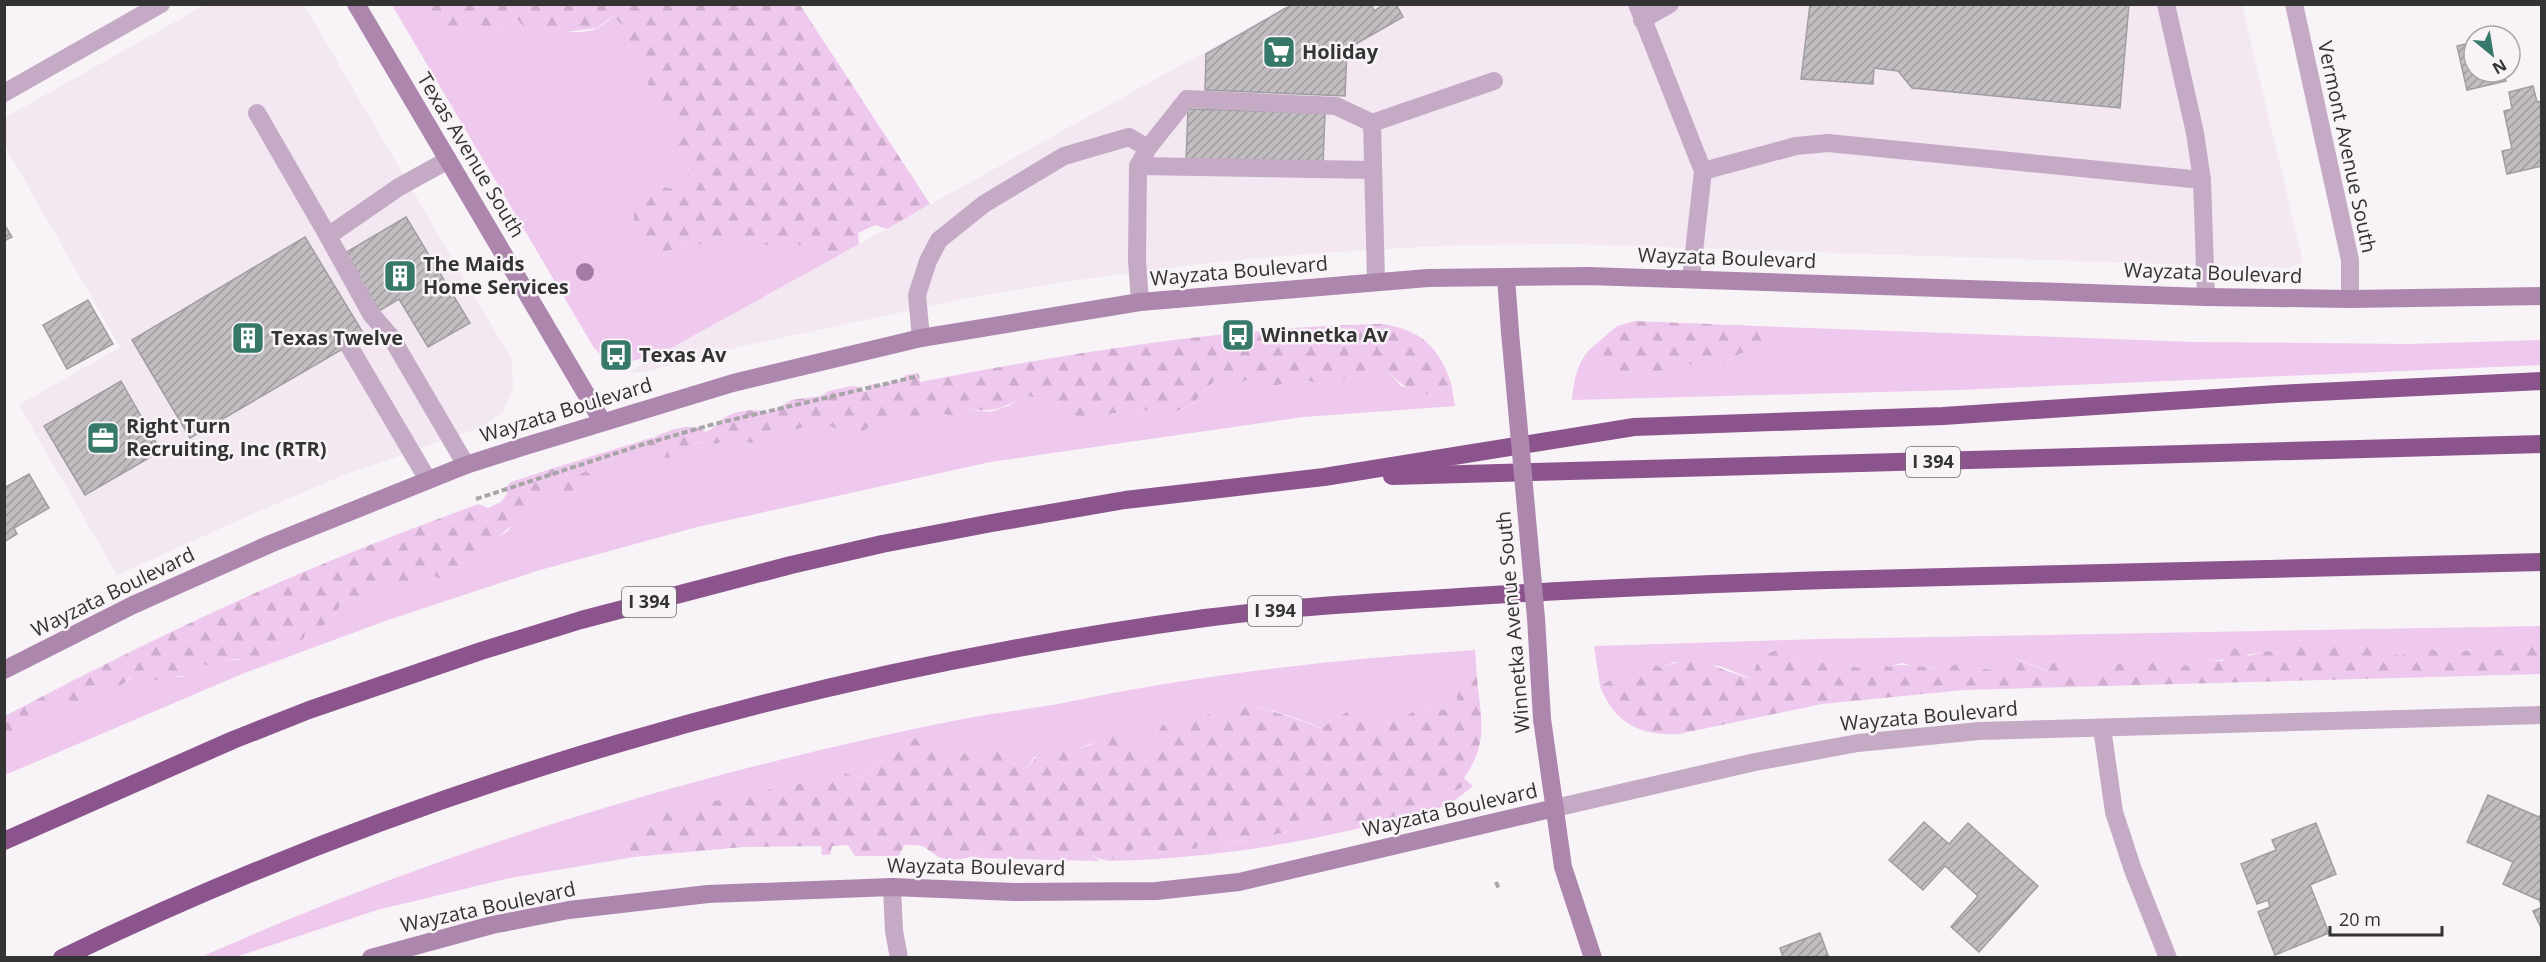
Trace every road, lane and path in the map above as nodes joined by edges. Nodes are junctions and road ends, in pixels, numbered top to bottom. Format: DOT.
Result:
graph roads {
  1 [pos="160,4"];
  2 [pos="356,4"];
  3 [pos="1670,4"];
  4 [pos="2166,4"];
  5 [pos="2294,4"];
  6 [pos="1639,12"];
  7 [pos="1494,81"];
  8 [pos="4,93"];
  9 [pos="257,113"];
  10 [pos="1372,123"];
  11 [pos="1148,148"];
  12 [pos="448,160"];
  13 [pos="1138,166"];
  14 [pos="1372,170"];
  15 [pos="1703,171"];
  16 [pos="2202,180"];
  17 [pos="328,236"];
  18 [pos="1506,277"];
  19 [pos="1691,279"];
  20 [pos="1376,281"];
  21 [pos="2541,296"];
  22 [pos="2206,297"];
  23 [pos="2350,299"];
  24 [pos="1140,302"];
  25 [pos="921,338"];
  26 [pos="349,346"];
  27 [pos="919,376"];
  28 [pos="2541,381"];
  29 [pos="602,421"];
  30 [pos="2541,444"];
  31 [pos="466,465"];
  32 [pos="1324,477"];
  33 [pos="428,480"];
  34 [pos="476,499"];
  35 [pos="2541,562"];
  36 [pos="4,670"];
  37 [pos="2541,714"];
  38 [pos="2102,728"];
  39 [pos="1555,808"];
  40 [pos="4,841"];
  41 [pos="1496,882"];
  42 [pos="892,887"];
  43 [pos="1499,889"];
  44 [pos="62,957"];
  45 [pos="371,957"];
  46 [pos="898,957"];
  47 [pos="1593,957"];
  48 [pos="2168,957"];
  1 -- 8 [label="street"];
  2 -- 12 [label="street, Texas Avenue South"];
  3 -- 6 [label="street"];
  4 -- 16 [label="street"];
  5 -- 23 [label="street, Vermont Avenue South"];
  6 -- 15 [label="street"];
  7 -- 10 [label="street"];
  9 -- 17 [label="street"];
  10 -- 11 [label="street"];
  10 -- 14 [label="street"];
  11 -- 13 [label="street"];
  11 -- 25 [label="street"];
  12 -- 17 [label="street"];
  12 -- 29 [label="street, Texas Avenue South"];
  13 -- 14 [label="street"];
  13 -- 24 [label="street"];
  14 -- 20 [label="street"];
  15 -- 16 [label="street"];
  15 -- 19 [label="street"];
  16 -- 22 [label="street"];
  17 -- 31 [label="street"];
  18 -- 19 [label="street, Wayzata Boulevard"];
  18 -- 20 [label="street, Wayzata Boulevard"];
  18 -- 39 [label="street, Winnetka Avenue South, bridge"];
  19 -- 22 [label="street, Wayzata Boulevard"];
  20 -- 24 [label="street, Wayzata Boulevard"];
  21 -- 23 [label="street, Wayzata Boulevard"];
  22 -- 23 [label="street, Wayzata Boulevard"];
  24 -- 25 [label="street, Wayzata Boulevard"];
  25 -- 29 [label="street, Wayzata Boulevard"];
  26 -- 33 [label="street"];
  27 -- 34 [label="path"];
  28 -- 32 [label="highway"];
  29 -- 31 [label="street, Wayzata Boulevard"];
  30 -- 32 [label="highway, I 394"];
  31 -- 33 [label="street, Wayzata Boulevard"];
  32 -- 40 [label="highway, I 394"];
  33 -- 36 [label="street, Wayzata Boulevard"];
  35 -- 44 [label="highway, I 394"];
  37 -- 38 [label="street, Wayzata Boulevard"];
  38 -- 39 [label="street, Wayzata Boulevard"];
  38 -- 48 [label="street"];
  39 -- 42 [label="street, Wayzata Boulevard"];
  39 -- 47 [label="street, Winnetka Avenue South"];
  41 -- 43 [label="path"];
  42 -- 45 [label="street, Wayzata Boulevard"];
  42 -- 46 [label="street"];
}
